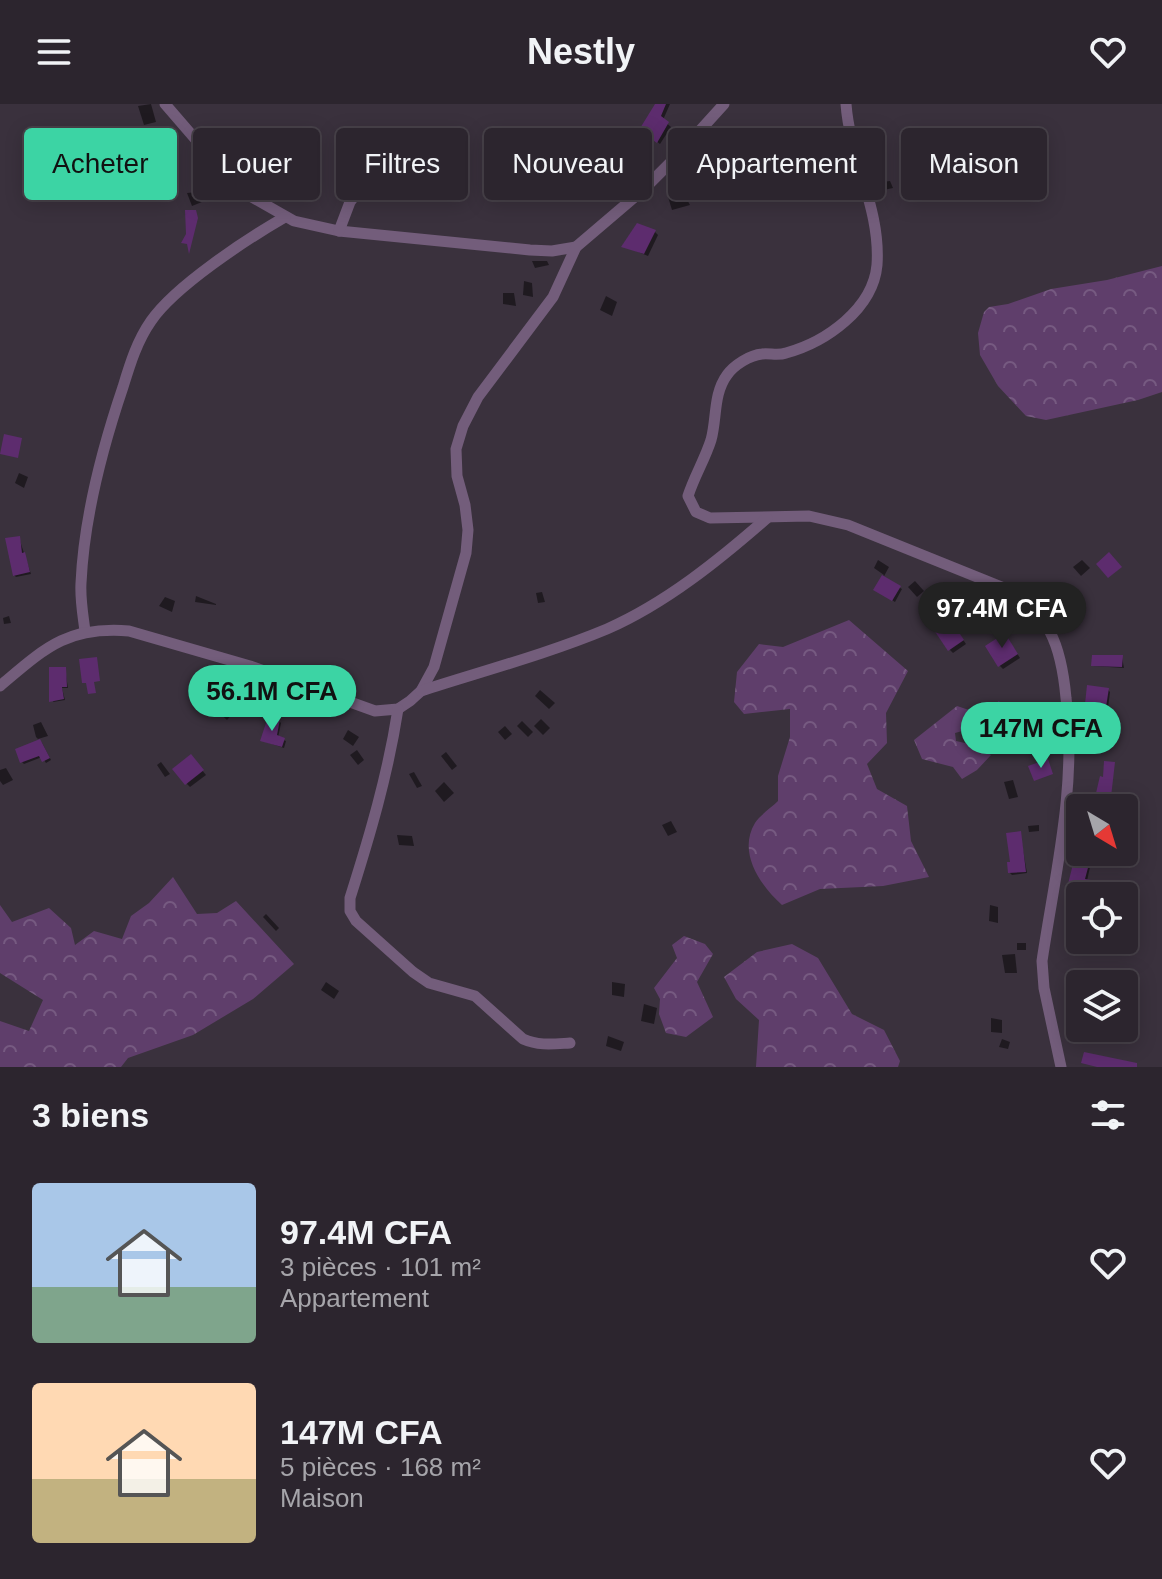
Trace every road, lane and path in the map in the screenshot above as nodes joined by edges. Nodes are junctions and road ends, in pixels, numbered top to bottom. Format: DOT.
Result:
graph roads {
  1 [pos="165,104"];
  2 [pos="724,104"];
  3 [pos="846,104"];
  4 [pos="352,200"];
  5 [pos="285,217"];
  6 [pos="339,231"];
  7 [pos="576,247"];
  8 [pos="767,518"];
  9 [pos="85,631"];
  10 [pos="0,686"];
  11 [pos="421,691"];
  12 [pos="398,709"];
  13 [pos="570,1043"];
  14 [pos="1061,1067"];
  1 -- 5 [label="street"];
  2 -- 7 [label="street"];
  3 -- 8 [label="street"];
  4 -- 6 [label="street"];
  5 -- 6 [label="street"];
  5 -- 9 [label="street"];
  6 -- 7 [label="street"];
  7 -- 11 [label="street"];
  8 -- 11 [label="street"];
  8 -- 14 [label="street"];
  9 -- 10 [label="street"];
  9 -- 12 [label="street"];
  11 -- 12 [label="street"];
  12 -- 13 [label="street"];
}
